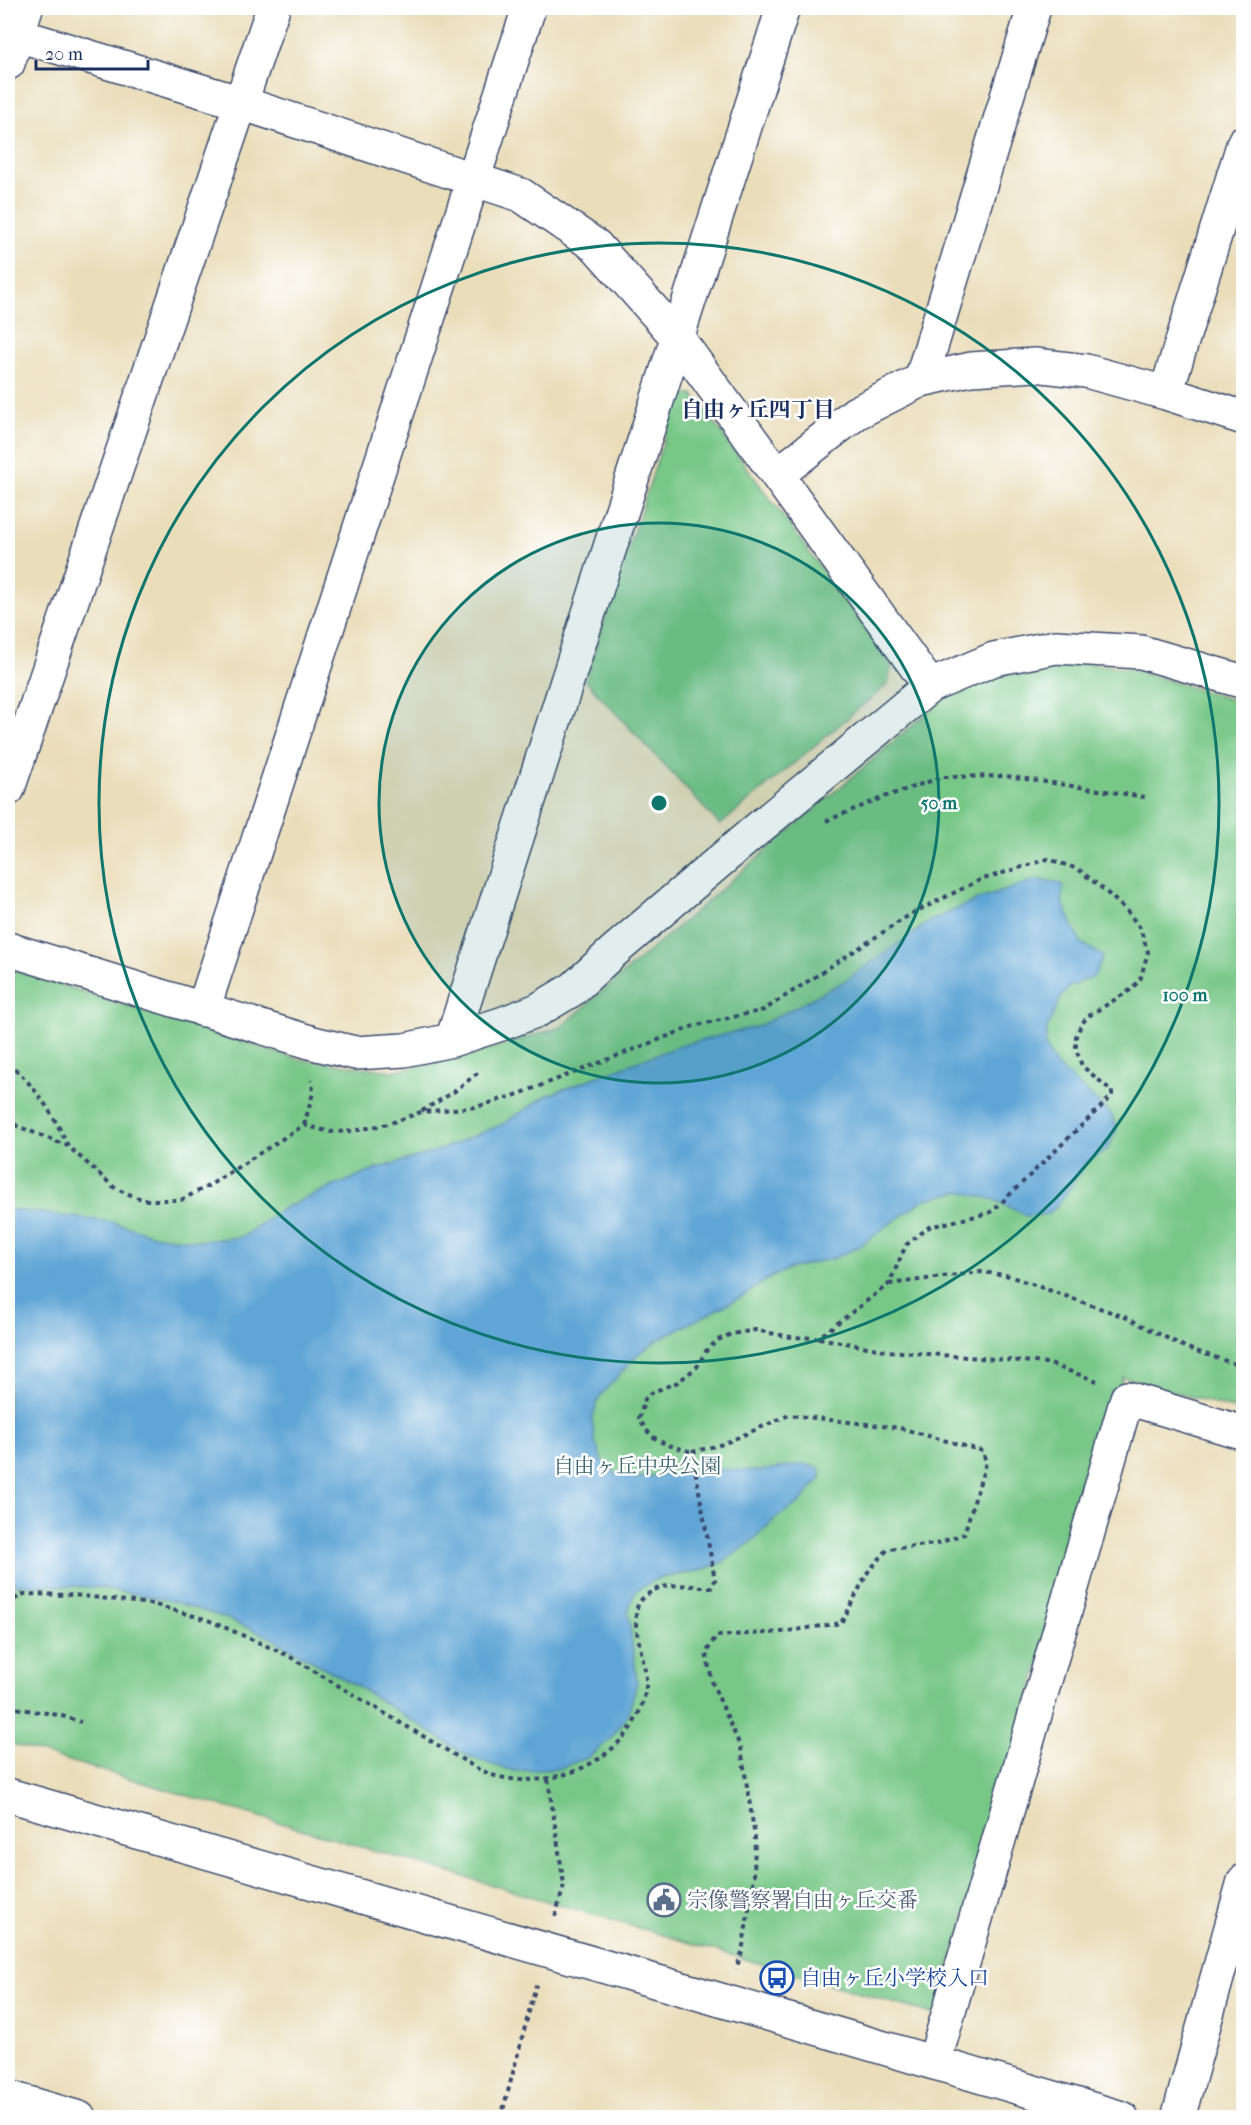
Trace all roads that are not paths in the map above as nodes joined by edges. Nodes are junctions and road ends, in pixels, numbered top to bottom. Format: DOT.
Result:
graph roads {
  1 [pos="273,8"];
  2 [pos="529,8"];
  3 [pos="783,8"];
  4 [pos="1034,8"];
  5 [pos="14,35"];
  6 [pos="241,103"];
  7 [pos="1244,142"];
  8 [pos="474,178"];
  9 [pos="677,337"];
  10 [pos="921,380"];
  11 [pos="1166,393"];
  12 [pos="1244,418"];
  13 [pos="777,475"];
  14 [pos="1244,682"];
  15 [pos="930,686"];
  16 [pos="8,789"];
  17 [pos="8,949"];
  18 [pos="203,1010"];
  19 [pos="452,1040"];
  20 [pos="1244,1433"];
  21 [pos="8,1795"];
  22 [pos="1244,1881"];
  23 [pos="934,2063"];
  24 [pos="8,2097"];
  25 [pos="79,2118"];
  26 [pos="1122,2118"];
  27 [pos="1178,2118"];
  1 -- 6 [label="street"];
  2 -- 8 [label="street"];
  3 -- 9 [label="street"];
  4 -- 10 [label="street"];
  5 -- 6 [label="street"];
  6 -- 8 [label="street"];
  6 -- 16 [label="street"];
  7 -- 11 [label="street"];
  8 -- 9 [label="street"];
  8 -- 18 [label="street"];
  9 -- 13 [label="street"];
  9 -- 19 [label="street"];
  10 -- 11 [label="street"];
  10 -- 13 [label="street"];
  11 -- 12 [label="street"];
  13 -- 15 [label="street"];
  14 -- 15 [label="street"];
  15 -- 19 [label="street"];
  17 -- 18 [label="street"];
  18 -- 19 [label="street"];
  20 -- 23 [label="street"];
  21 -- 23 [label="street"];
  22 -- 27 [label="street"];
  23 -- 26 [label="street"];
  24 -- 25 [label="street"];
}
